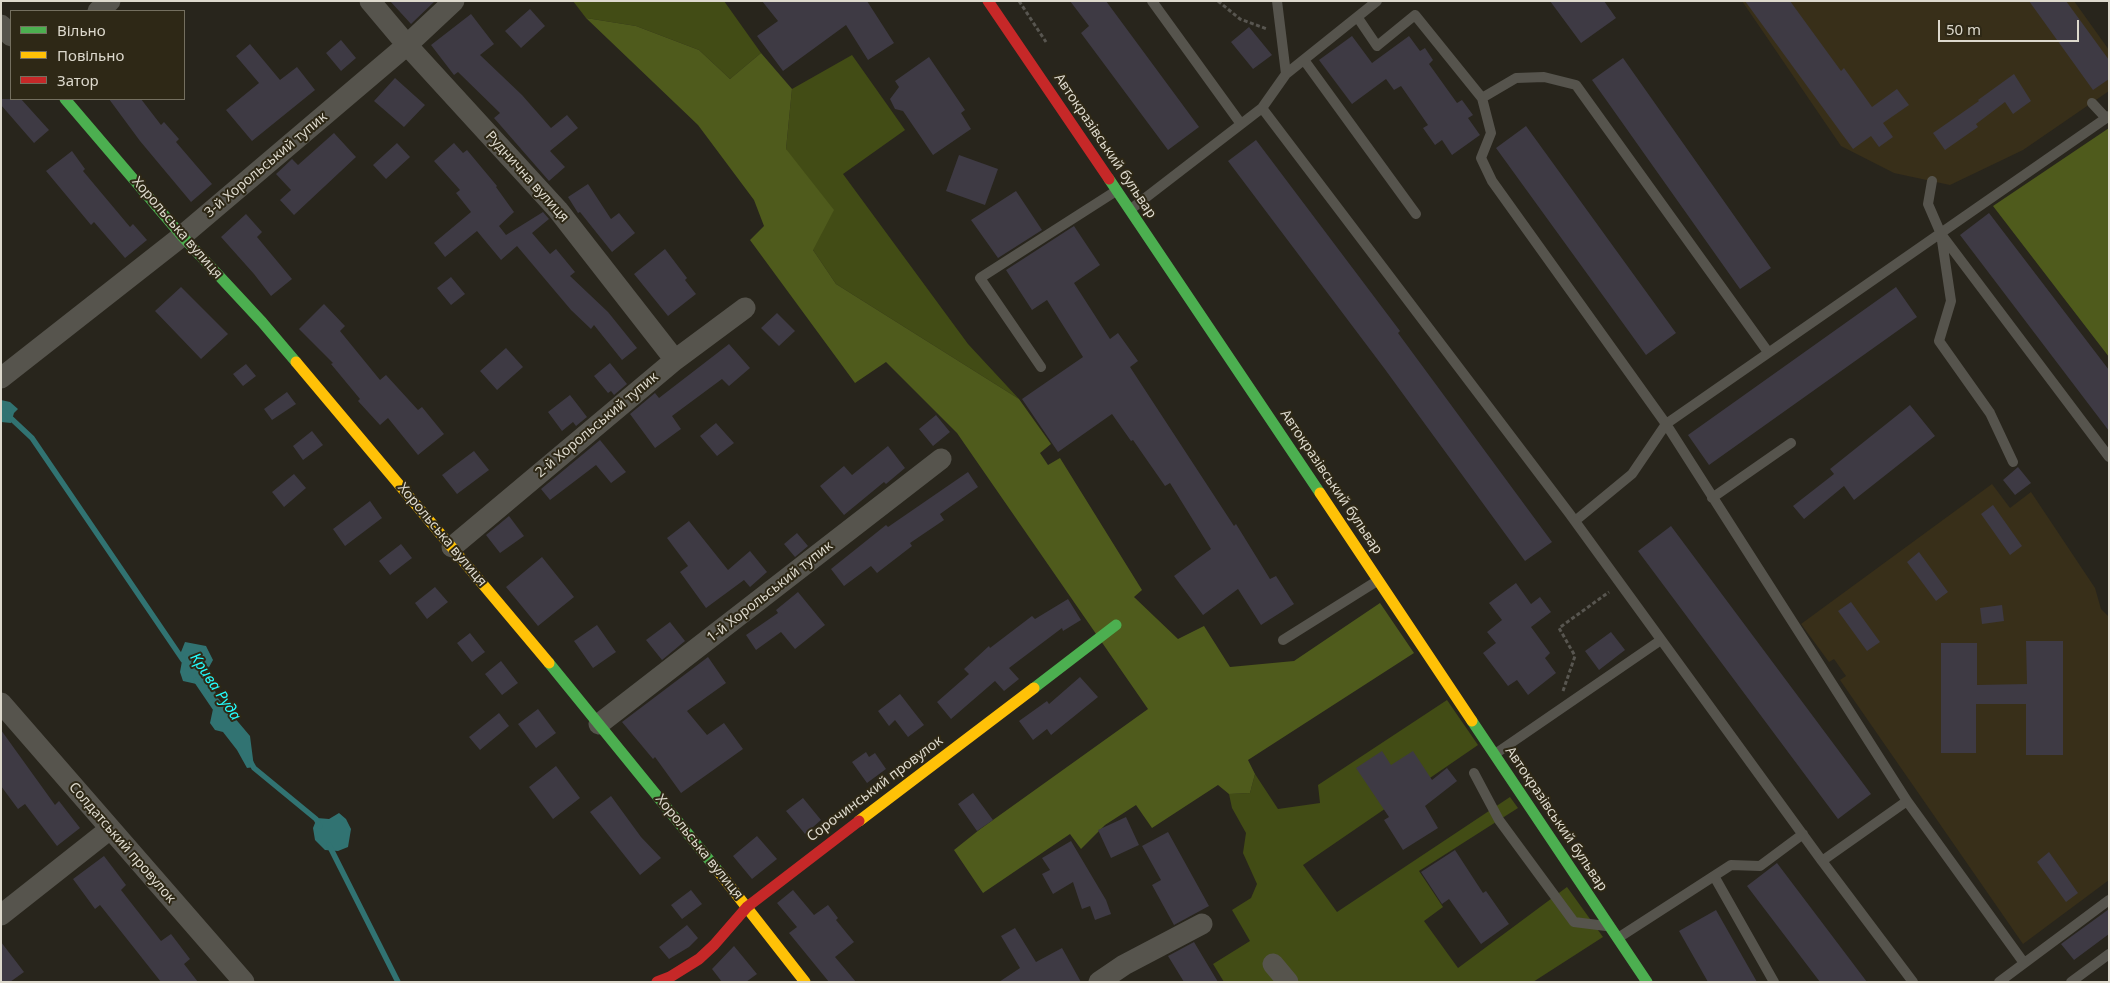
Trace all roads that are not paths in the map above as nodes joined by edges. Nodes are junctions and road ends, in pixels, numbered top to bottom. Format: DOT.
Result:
graph roads {
  1 [pos="110,1"];
  2 [pos="370,1"];
  3 [pos="454,1"];
  4 [pos="988,1"];
  5 [pos="1152,1"];
  6 [pos="1277,1"];
  7 [pos="1377,1"];
  8 [pos="99,10"];
  9 [pos="1358,18"];
  10 [pos="1,25"];
  11 [pos="10,35"];
  12 [pos="407,45"];
  13 [pos="1304,60"];
  14 [pos="1286,74"];
  15 [pos="1482,98"];
  16 [pos="66,100"];
  17 [pos="2092,103"];
  18 [pos="1262,108"];
  19 [pos="2107,117"];
  20 [pos="1241,124"];
  21 [pos="1932,181"];
  22 [pos="1116,190"];
  23 [pos="1130,210"];
  24 [pos="1416,214"];
  25 [pos="1941,234"];
  26 [pos="182,236"];
  27 [pos="745,308"];
  28 [pos="1768,352"];
  29 [pos="675,360"];
  30 [pos="1041,367"];
  31 [pos="1,378"];
  32 [pos="1666,424"];
  33 [pos="1791,443"];
  34 [pos="2109,457"];
  35 [pos="941,459"];
  36 [pos="2012,462"];
  37 [pos="1712,498"];
  38 [pos="1574,521"];
  39 [pos="452,547"];
  40 [pos="1378,580"];
  41 [pos="1116,625"];
  42 [pos="1283,640"];
  43 [pos="1661,640"];
  44 [pos="1,704"];
  45 [pos="599,724"];
  46 [pos="1495,754"];
  47 [pos="1474,773"];
  48 [pos="1907,801"];
  49 [pos="110,829"];
  50 [pos="1803,834"];
  51 [pos="1822,861"];
  52 [pos="1714,876"];
  53 [pos="2109,900"];
  54 [pos="747,907"];
  55 [pos="1,915"];
  56 [pos="1202,924"];
  57 [pos="1610,927"];
  58 [pos="1617,938"];
  59 [pos="2109,954"];
  60 [pos="2024,963"];
  61 [pos="1273,964"];
  62 [pos="244,982"];
  63 [pos="657,982"];
  64 [pos="805,982"];
  65 [pos="1099,982"];
  66 [pos="1288,982"];
  67 [pos="1647,982"];
  68 [pos="1774,982"];
  69 [pos="1913,982"];
  70 [pos="1999,982"];
  71 [pos="2071,982"];
  1 -- 8 [label="street"];
  2 -- 12 [label="street, Руднична вулиця"];
  3 -- 12 [label="street, 3-й Хорольський тупик"];
  4 -- 22 [label="street, Автокразівський бульвар"];
  5 -- 20 [label="lane"];
  6 -- 14 [label="lane"];
  7 -- 9 [label="lane"];
  9 -- 13 [label="lane"];
  9 -- 15 [label="lane"];
  10 -- 11 [label="street"];
  12 -- 26 [label="street, 3-й Хорольський тупик"];
  12 -- 29 [label="street, Руднична вулиця"];
  13 -- 14 [label="lane"];
  13 -- 24 [label="lane"];
  14 -- 18 [label="lane"];
  15 -- 28 [label="lane"];
  15 -- 32 [label="lane"];
  16 -- 26 [label="street, Хорольська вулиця"];
  17 -- 19 [label="lane"];
  18 -- 20 [label="lane"];
  18 -- 38 [label="lane"];
  19 -- 25 [label="lane"];
  20 -- 23 [label="lane"];
  21 -- 25 [label="lane"];
  22 -- 23 [label="street, Автокразівський бульвар"];
  22 -- 30 [label="lane"];
  23 -- 40 [label="street, Автокразівський бульвар"];
  25 -- 28 [label="lane"];
  25 -- 34 [label="lane"];
  25 -- 36 [label="lane"];
  26 -- 31 [label="street, 3-й Хорольський тупик"];
  26 -- 39 [label="street, Хорольська вулиця"];
  27 -- 29 [label="street, 2-й Хорольський тупик"];
  28 -- 32 [label="lane"];
  29 -- 39 [label="street, 2-й Хорольський тупик"];
  32 -- 37 [label="lane"];
  32 -- 38 [label="lane"];
  33 -- 37 [label="lane"];
  35 -- 45 [label="street, 1-й Хорольський тупик"];
  37 -- 48 [label="lane"];
  38 -- 43 [label="lane"];
  39 -- 45 [label="street, Хорольська вулиця"];
  40 -- 42 [label="lane"];
  40 -- 46 [label="street, Автокразівський бульвар"];
  41 -- 54 [label="street, Сорочинський провулок"];
  43 -- 46 [label="lane"];
  43 -- 50 [label="lane"];
  44 -- 49 [label="street, Солдатський провулок"];
  45 -- 54 [label="street, Хорольська вулиця"];
  46 -- 57 [label="street, Автокразівський бульвар"];
  47 -- 57 [label="lane"];
  48 -- 51 [label="lane"];
  48 -- 60 [label="lane"];
  49 -- 55 [label="street"];
  49 -- 62 [label="street, Солдатський провулок"];
  50 -- 51 [label="lane"];
  50 -- 52 [label="lane"];
  51 -- 69 [label="lane"];
  52 -- 58 [label="lane"];
  52 -- 68 [label="lane"];
  53 -- 60 [label="lane"];
  54 -- 63 [label="street, Сорочинський провулок"];
  54 -- 64 [label="street, Хорольська вулиця"];
  56 -- 65 [label="street"];
  57 -- 58 [label="street, Автокразівський бульвар"];
  58 -- 67 [label="street, Автокразівський бульвар"];
  59 -- 71 [label="lane"];
  60 -- 70 [label="lane"];
  61 -- 66 [label="street"];
}
